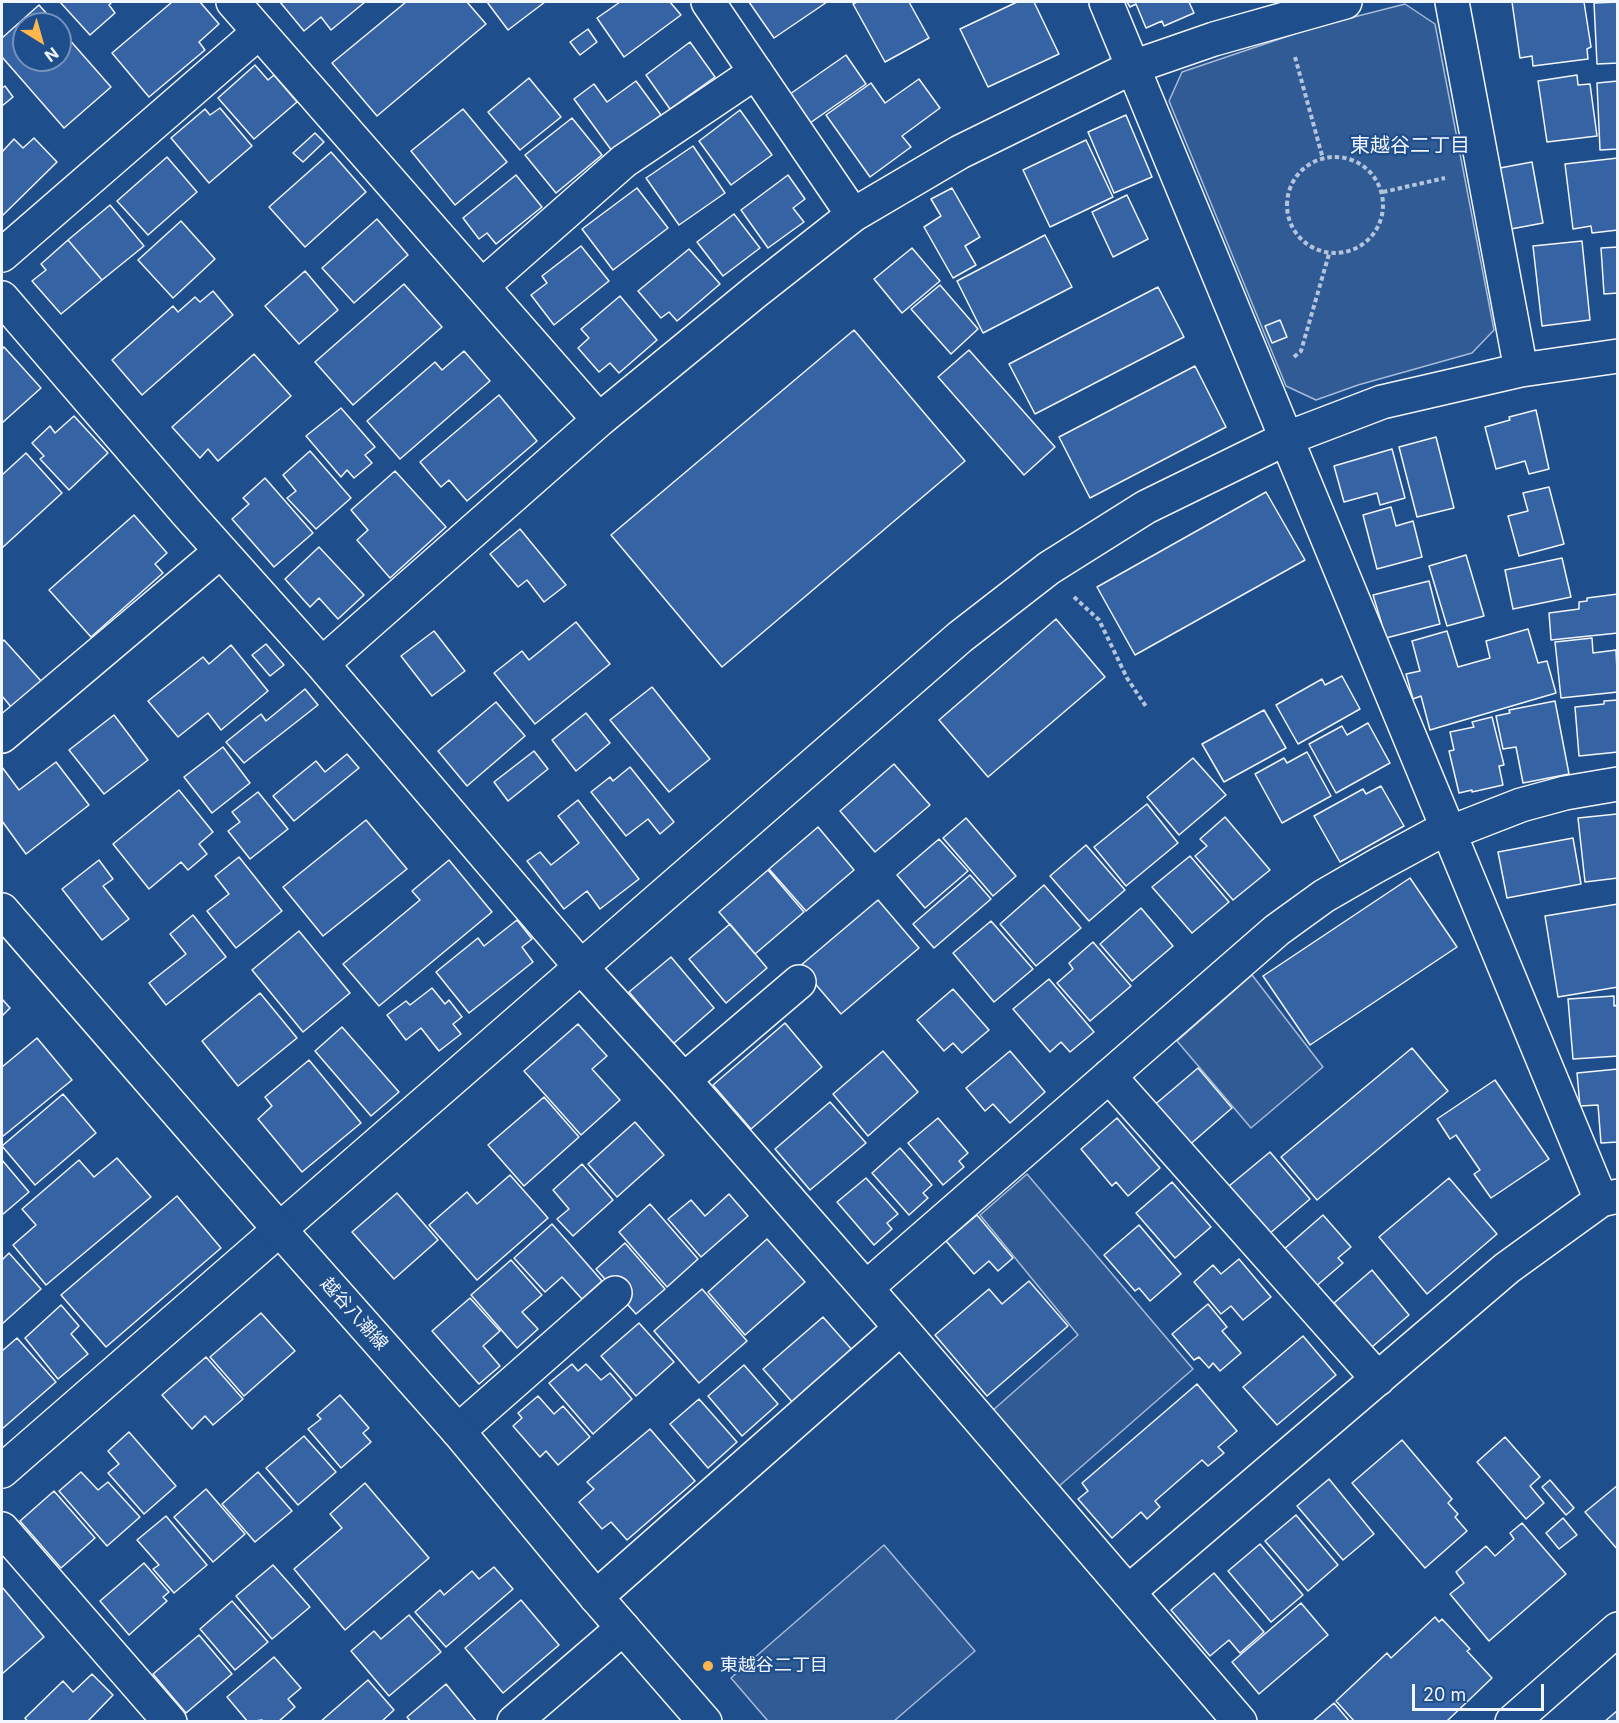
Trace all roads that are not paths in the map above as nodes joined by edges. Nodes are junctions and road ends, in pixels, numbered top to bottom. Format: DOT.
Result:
graph roads {
  1 [pos="233,2"];
  2 [pos="708,2"];
  3 [pos="1106,2"];
  4 [pos="1345,2"];
  5 [pos="1452,2"];
  6 [pos="259,32"];
  7 [pos="1133,67"];
  8 [pos="756,72"];
  9 [pos="853,215"];
  10 [pos="2,255"];
  11 [pos="482,286"];
  12 [pos="2,298"];
  13 [pos="1617,356"];
  14 [pos="1521,370"];
  15 [pos="599,420"];
  16 [pos="1286,439"];
  17 [pos="221,551"];
  18 [pos="322,664"];
  19 [pos="2,736"];
  20 [pos="1617,784"];
  21 [pos="1448,831"];
  22 [pos="2,909"];
  23 [pos="581,967"];
  24 [pos="799,982"];
  25 [pos="1109,1076"];
  26 [pos="684,1080"];
  27 [pos="1609,1198"];
  28 [pos="280,1230"];
  29 [pos="866,1288"];
  30 [pos="615,1293"];
  31 [pos="901,1328"];
  32 [pos="1378,1379"];
  33 [pos="458,1431"];
  34 [pos="2,1471"];
  35 [pos="2,1529"];
  36 [pos="1128,1592"];
  37 [pos="596,1597"];
  38 [pos="623,1628"];
  39 [pos="1614,1641"];
  40 [pos="170,1722"];
  41 [pos="514,1722"];
  42 [pos="705,1722"];
  43 [pos="1240,1722"];
  44 [pos="1512,1722"];
  1 -- 6 [label="street"];
  2 -- 8 [label="street"];
  3 -- 7 [label="street"];
  4 -- 7 [label="street"];
  5 -- 14 [label="street"];
  6 -- 10 [label="street"];
  6 -- 11 [label="street"];
  7 -- 9 [label="street"];
  7 -- 16 [label="street"];
  8 -- 9 [label="street"];
  8 -- 11 [label="street"];
  9 -- 15 [label="street"];
  11 -- 15 [label="street"];
  12 -- 17 [label="street"];
  13 -- 14 [label="street"];
  14 -- 16 [label="street"];
  15 -- 18 [label="street"];
  16 -- 21 [label="street"];
  16 -- 23 [label="street"];
  17 -- 18 [label="street"];
  17 -- 19 [label="street"];
  18 -- 23 [label="street"];
  20 -- 21 [label="street"];
  21 -- 25 [label="street"];
  21 -- 27 [label="street"];
  22 -- 28 [label="street, 越谷八潮線"];
  23 -- 26 [label="street"];
  23 -- 28 [label="street"];
  24 -- 26 [label="street"];
  25 -- 29 [label="street"];
  25 -- 32 [label="street"];
  26 -- 29 [label="street"];
  27 -- 32 [label="street"];
  28 -- 33 [label="street, 越谷八潮線"];
  28 -- 34 [label="street"];
  29 -- 31 [label="street"];
  30 -- 33 [label="street"];
  31 -- 36 [label="street"];
  31 -- 37 [label="street"];
  32 -- 36 [label="street"];
  33 -- 37 [label="street, 越谷八潮線"];
  35 -- 40 [label="street"];
  36 -- 43 [label="street"];
  37 -- 38 [label="street, 越谷八潮線"];
  38 -- 41 [label="street"];
  38 -- 42 [label="street, 越谷八潮線"];
  39 -- 44 [label="street"];
}
